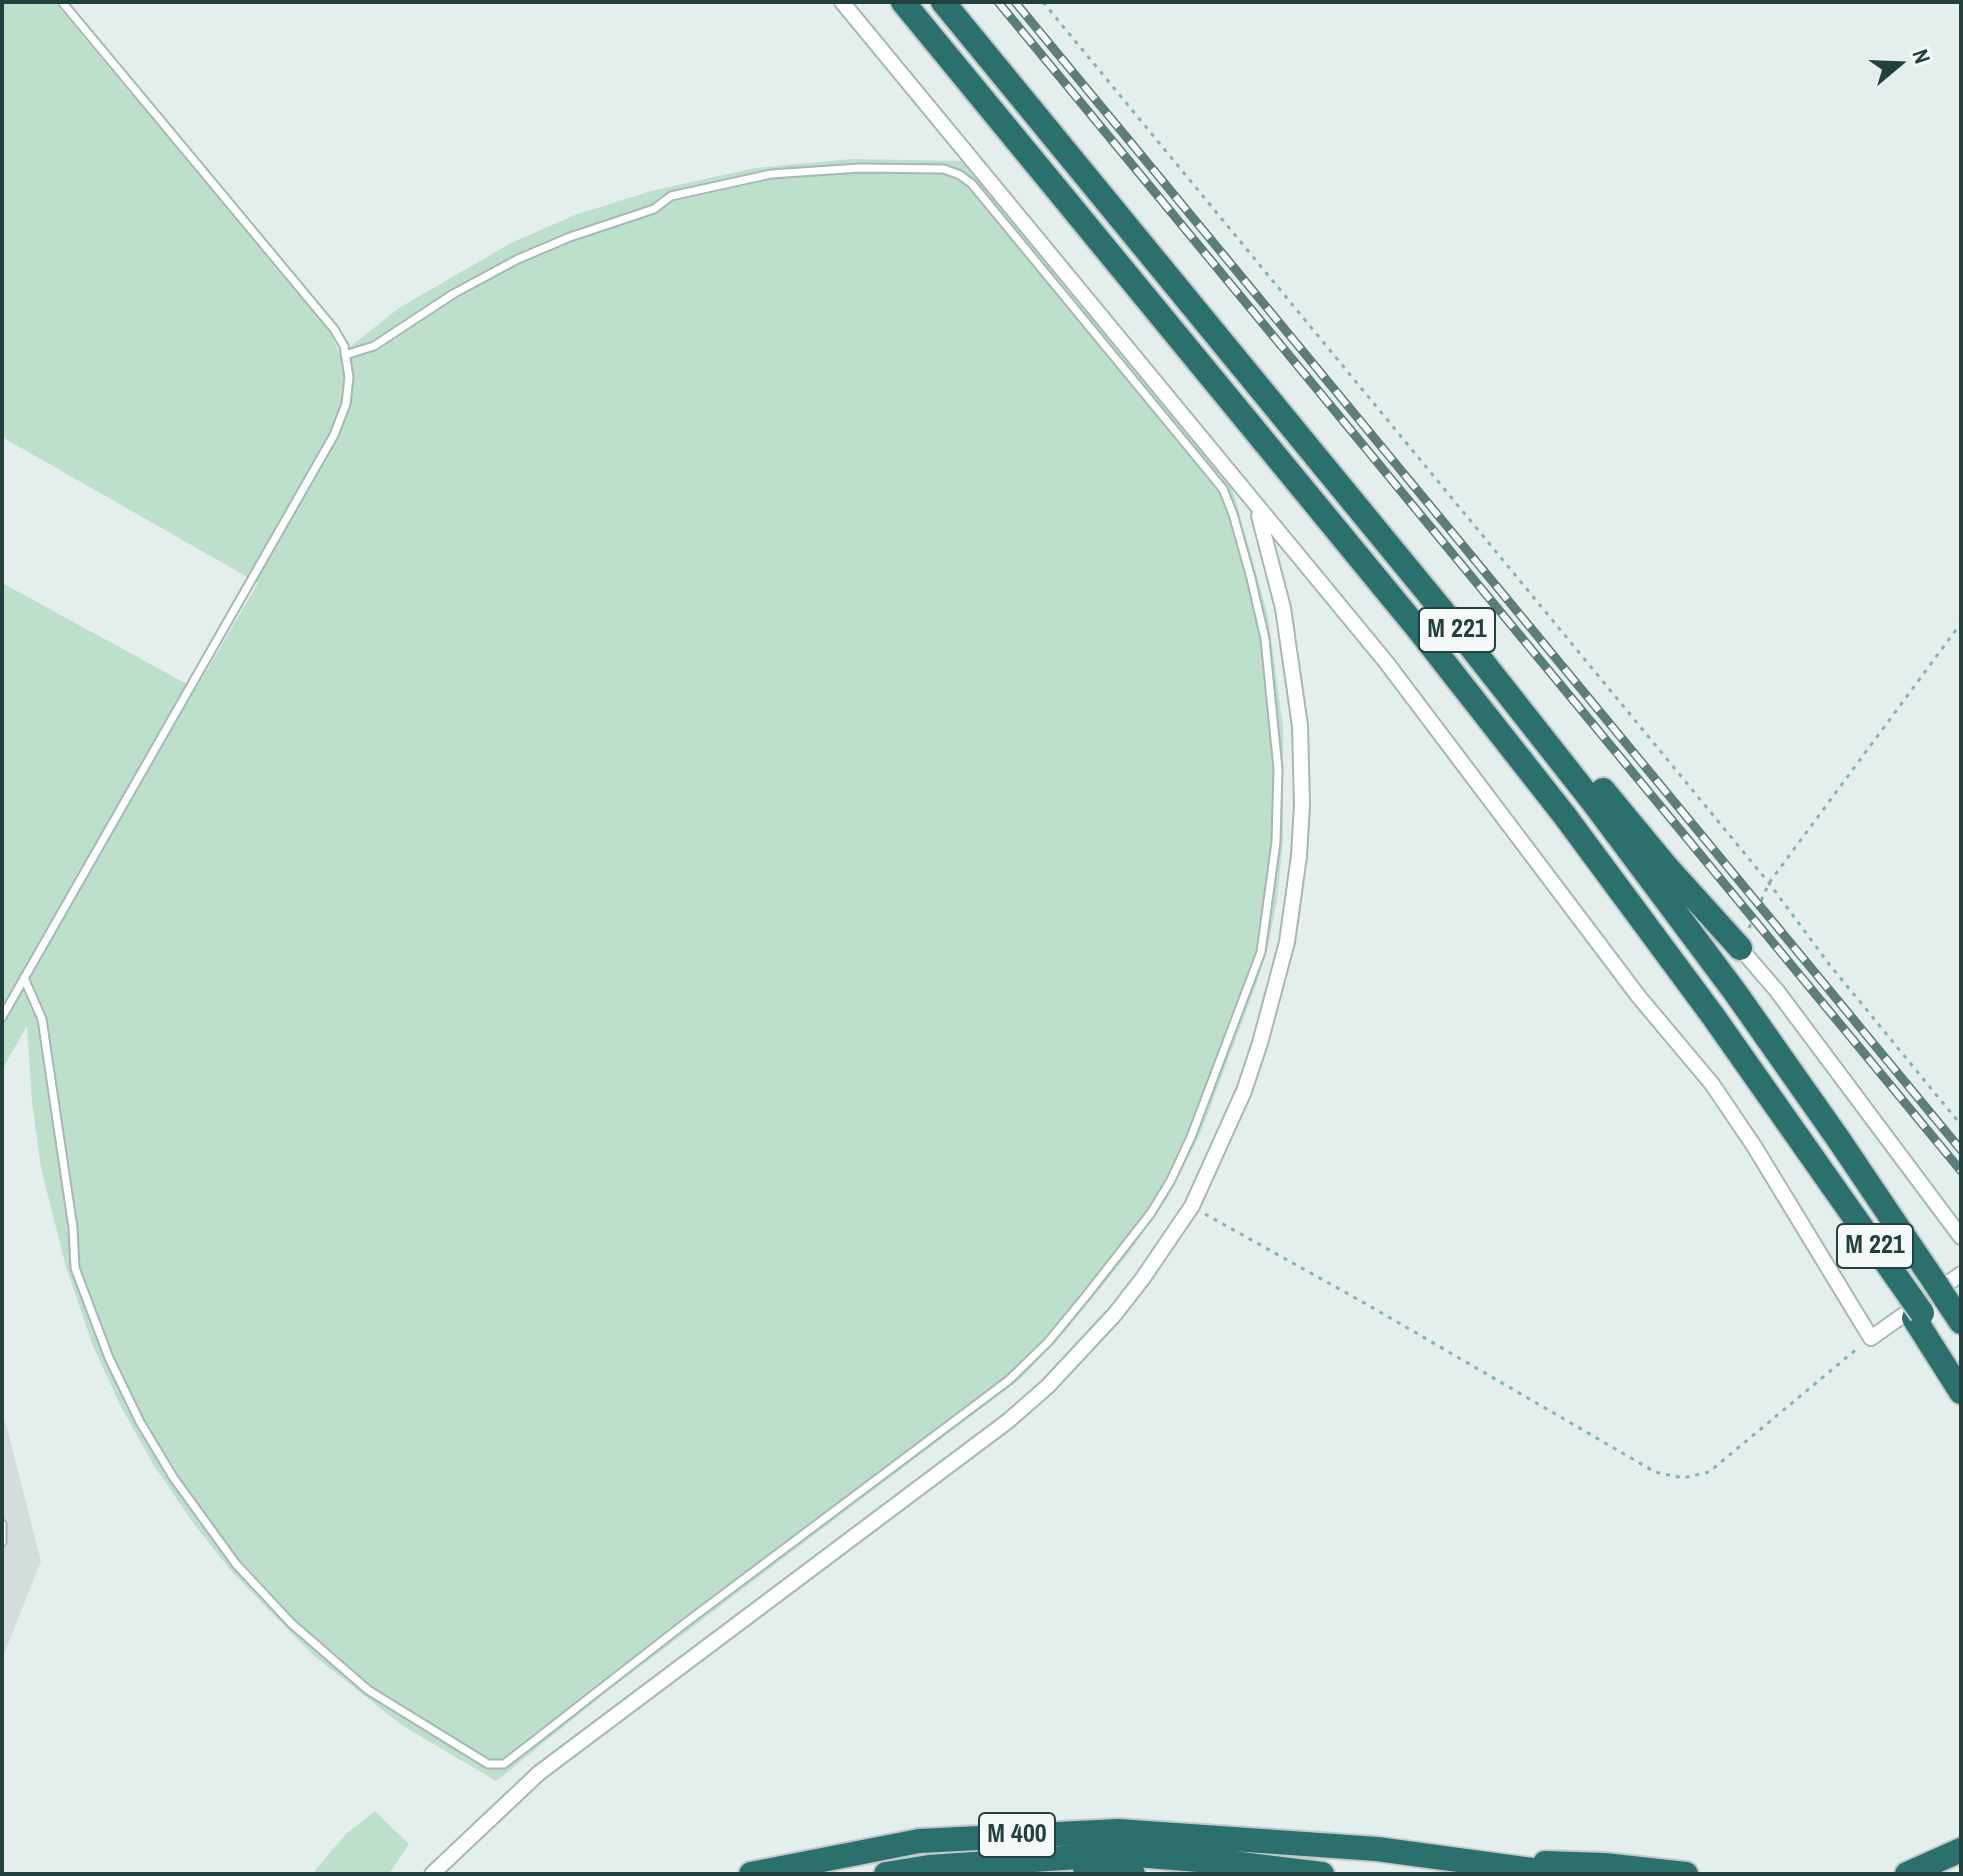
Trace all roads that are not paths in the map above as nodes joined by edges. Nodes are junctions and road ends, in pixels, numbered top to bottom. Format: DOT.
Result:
graph roads {
  1 [pos="62,2"];
  2 [pos="842,2"];
  3 [pos="903,2"];
  4 [pos="943,2"];
  5 [pos="345,355"];
  6 [pos="1257,508"];
  7 [pos="1441,609"];
  8 [pos="1740,948"];
  9 [pos="24,978"];
  10 [pos="3,1013"];
  11 [pos="1961,1237"];
  12 [pos="1961,1274"];
  13 [pos="1914,1308"];
  14 [pos="1961,1322"];
  15 [pos="1961,1372"];
  16 [pos="1961,1392"];
  17 [pos="2,1524"];
  18 [pos="2,1542"];
  19 [pos="1961,1850"];
  20 [pos="1443,1859"];
  21 [pos="1027,1861"];
  22 [pos="432,1874"];
  23 [pos="751,1874"];
  24 [pos="886,1874"];
  25 [pos="1133,1874"];
  26 [pos="1322,1874"];
  27 [pos="1561,1874"];
  28 [pos="1686,1874"];
  29 [pos="1907,1874"];
  1 -- 5 [label="lane"];
  2 -- 6 [label="street"];
  3 -- 13 [label="highway, M 221"];
  4 -- 7 [label="highway, M 221"];
  5 -- 9 [label="lane"];
  5 -- 9 [label="lane"];
  6 -- 12 [label="street"];
  6 -- 22 [label="street"];
  7 -- 8 [label="highway"];
  7 -- 14 [label="highway, M 221"];
  8 -- 11 [label="street"];
  9 -- 10 [label="lane"];
  13 -- 15 [label="highway, M 221"];
  13 -- 16 [label="highway, M 221"];
  17 -- 18 [label="lane"];
  19 -- 29 [label="highway"];
  20 -- 23 [label="highway, M 400"];
  20 -- 27 [label="highway, M 400"];
  20 -- 28 [label="highway"];
  21 -- 24 [label="highway, M 400"];
  21 -- 25 [label="highway"];
  21 -- 26 [label="highway, M 400"];
}
